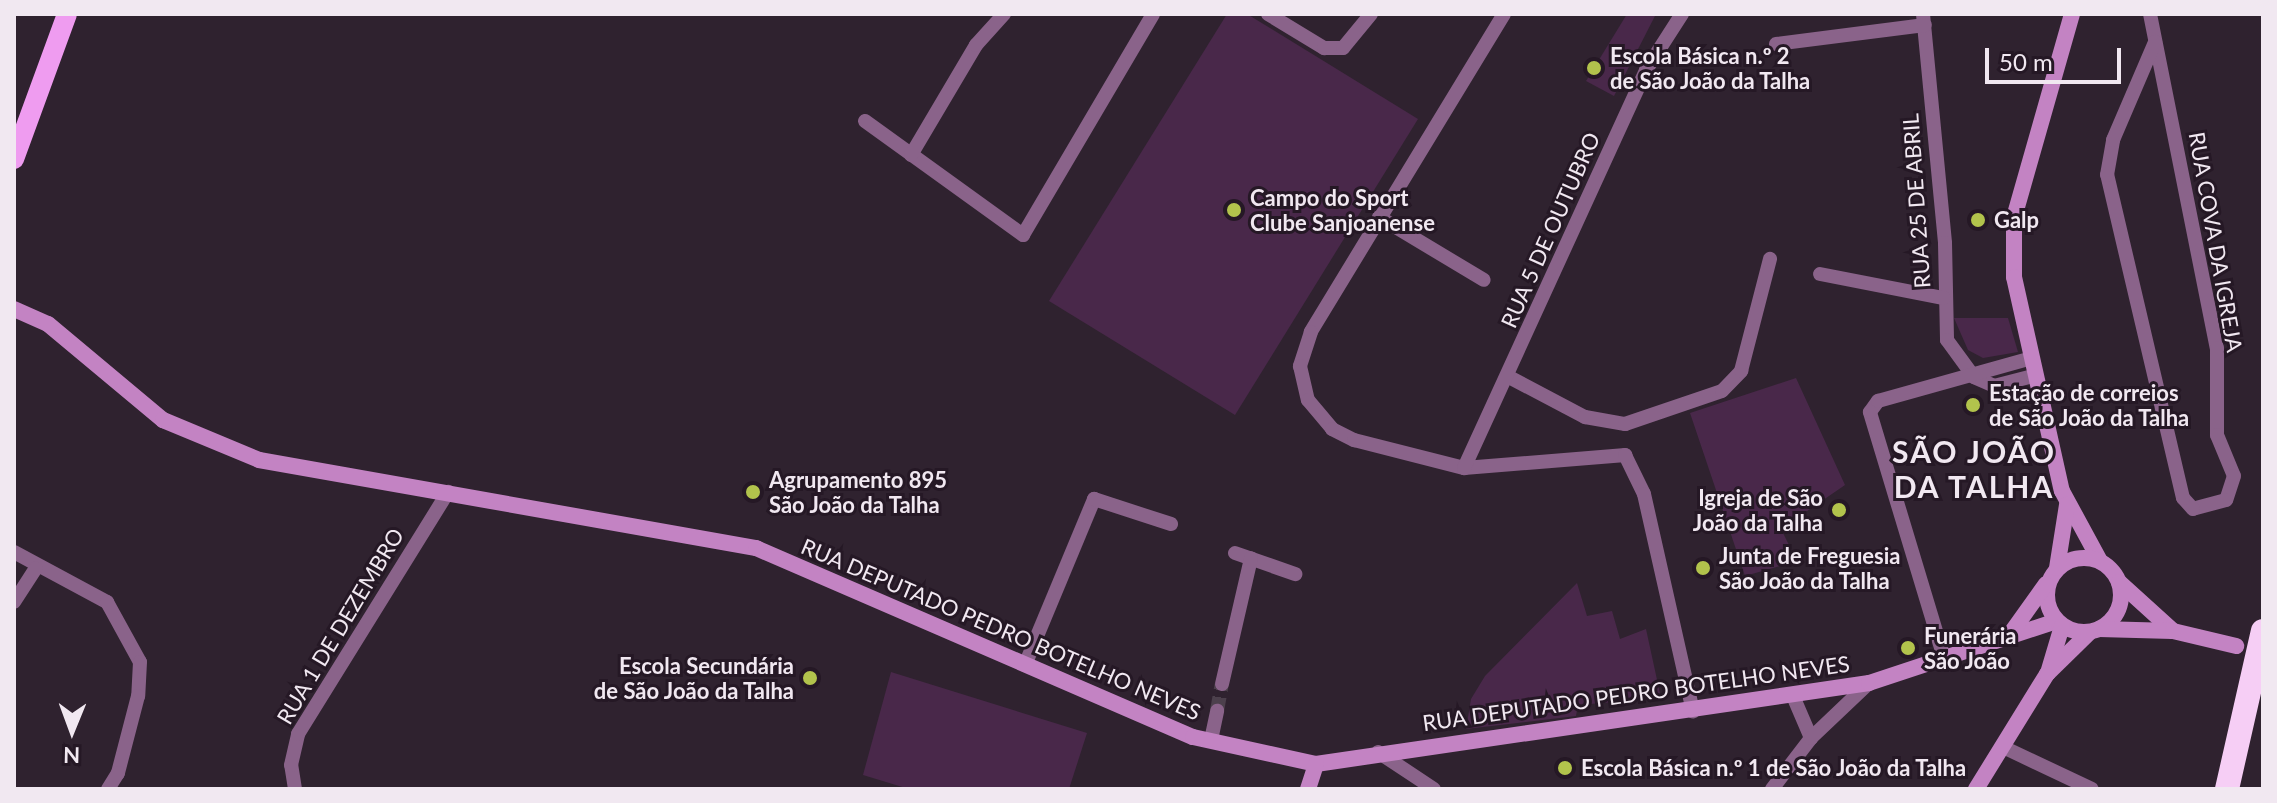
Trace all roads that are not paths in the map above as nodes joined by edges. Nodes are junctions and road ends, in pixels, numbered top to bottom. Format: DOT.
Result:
graph roads {
  1 [pos="67,14"];
  2 [pos="1004,14"];
  3 [pos="1153,14"];
  4 [pos="1268,14"];
  5 [pos="1371,14"];
  6 [pos="1504,14"];
  7 [pos="1682,14"];
  8 [pos="2072,14"];
  9 [pos="2150,14"];
  10 [pos="1924,20"];
  11 [pos="2155,42"];
  12 [pos="1776,44"];
  13 [pos="865,121"];
  14 [pos="911,155"];
  15 [pos="14,159"];
  16 [pos="1379,217"];
  17 [pos="1770,259"];
  18 [pos="1820,274"];
  19 [pos="1484,280"];
  20 [pos="1944,298"];
  21 [pos="14,309"];
  22 [pos="2028,359"];
  23 [pos="2033,376"];
  24 [pos="1509,377"];
  25 [pos="1974,377"];
  26 [pos="1464,468"];
  27 [pos="448,492"];
  28 [pos="2067,505"];
  29 [pos="1171,524"];
  30 [pos="14,552"];
  31 [pos="1235,553"];
  32 [pos="1251,558"];
  33 [pos="2100,561"];
  34 [pos="36,568"];
  35 [pos="2054,573"];
  36 [pos="1295,574"];
  37 [pos="2119,582"];
  38 [pos="14,602"];
  39 [pos="2060,623"];
  40 [pos="2094,630"];
  41 [pos="2173,631"];
  42 [pos="2263,631"];
  43 [pos="2015,633"];
  44 [pos="2236,646"];
  45 [pos="1945,661"];
  46 [pos="1025,665"];
  47 [pos="2048,669"];
  48 [pos="1869,683"];
  49 [pos="1222,684"];
  50 [pos="1793,696"];
  51 [pos="1217,711"];
  52 [pos="1693,712"];
  53 [pos="1811,738"];
  54 [pos="1211,740"];
  55 [pos="2003,747"];
  56 [pos="1376,751"];
  57 [pos="1316,764"];
  58 [pos="108,789"];
  59 [pos="295,789"];
  60 [pos="1308,789"];
  61 [pos="1434,789"];
  62 [pos="1772,789"];
  63 [pos="1976,789"];
  64 [pos="2092,789"];
  65 [pos="2227,789"];
  1 -- 15 [label="main road"];
  2 -- 14 [label="street"];
  3 -- 14 [label="street"];
  4 -- 5 [label="street"];
  6 -- 16 [label="street"];
  7 -- 24 [label="street, RUA 5 DE OUTUBRO"];
  8 -- 22 [label="street"];
  9 -- 11 [label="street, RUA COVA DA IGREJA"];
  10 -- 12 [label="street"];
  10 -- 20 [label="street, RUA 25 DE ABRIL"];
  11 -- 11 [label="street, RUA COVA DA IGREJA"];
  13 -- 14 [label="street"];
  16 -- 19 [label="street"];
  16 -- 26 [label="street"];
  17 -- 24 [label="street"];
  18 -- 20 [label="street"];
  20 -- 25 [label="street, RUA 25 DE ABRIL"];
  21 -- 27 [label="street, RUA DEPUTADO PEDRO BOTELHO NEVES"];
  22 -- 23 [label="street"];
  22 -- 25 [label="street"];
  23 -- 25 [label="street"];
  23 -- 28 [label="street"];
  24 -- 26 [label="street, RUA 5 DE OUTUBRO"];
  25 -- 45 [label="street"];
  26 -- 52 [label="street"];
  27 -- 46 [label="street, RUA DEPUTADO PEDRO BOTELHO NEVES"];
  27 -- 59 [label="street, RUA 1 DE DEZEMBRO"];
  28 -- 33 [label="street"];
  28 -- 35 [label="street"];
  29 -- 46 [label="street"];
  30 -- 34 [label="street"];
  31 -- 32 [label="street"];
  32 -- 36 [label="street"];
  32 -- 49 [label="street"];
  33 -- 35 [label="street"];
  33 -- 37 [label="street"];
  34 -- 38 [label="street"];
  34 -- 58 [label="street"];
  35 -- 39 [label="street"];
  35 -- 43 [label="street"];
  37 -- 40 [label="street"];
  37 -- 41 [label="street"];
  39 -- 40 [label="street"];
  39 -- 43 [label="street, RUA DEPUTADO PEDRO BOTELHO NEVES"];
  39 -- 47 [label="street"];
  40 -- 41 [label="street"];
  40 -- 47 [label="street"];
  41 -- 44 [label="street"];
  42 -- 65 [label="highway"];
  43 -- 45 [label="street, RUA DEPUTADO PEDRO BOTELHO NEVES"];
  43 -- 47 [label="street"];
  45 -- 48 [label="street, RUA DEPUTADO PEDRO BOTELHO NEVES"];
  46 -- 54 [label="street, RUA DEPUTADO PEDRO BOTELHO NEVES"];
  47 -- 55 [label="street"];
  48 -- 50 [label="street, RUA DEPUTADO PEDRO BOTELHO NEVES"];
  48 -- 53 [label="street"];
  50 -- 52 [label="street, RUA DEPUTADO PEDRO BOTELHO NEVES"];
  50 -- 53 [label="street"];
  51 -- 54 [label="street"];
  52 -- 56 [label="street, RUA DEPUTADO PEDRO BOTELHO NEVES"];
  53 -- 62 [label="street"];
  54 -- 57 [label="street, RUA DEPUTADO PEDRO BOTELHO NEVES"];
  55 -- 63 [label="street"];
  55 -- 64 [label="street"];
  56 -- 57 [label="street, RUA DEPUTADO PEDRO BOTELHO NEVES"];
  56 -- 61 [label="street"];
  57 -- 60 [label="street"];
}
